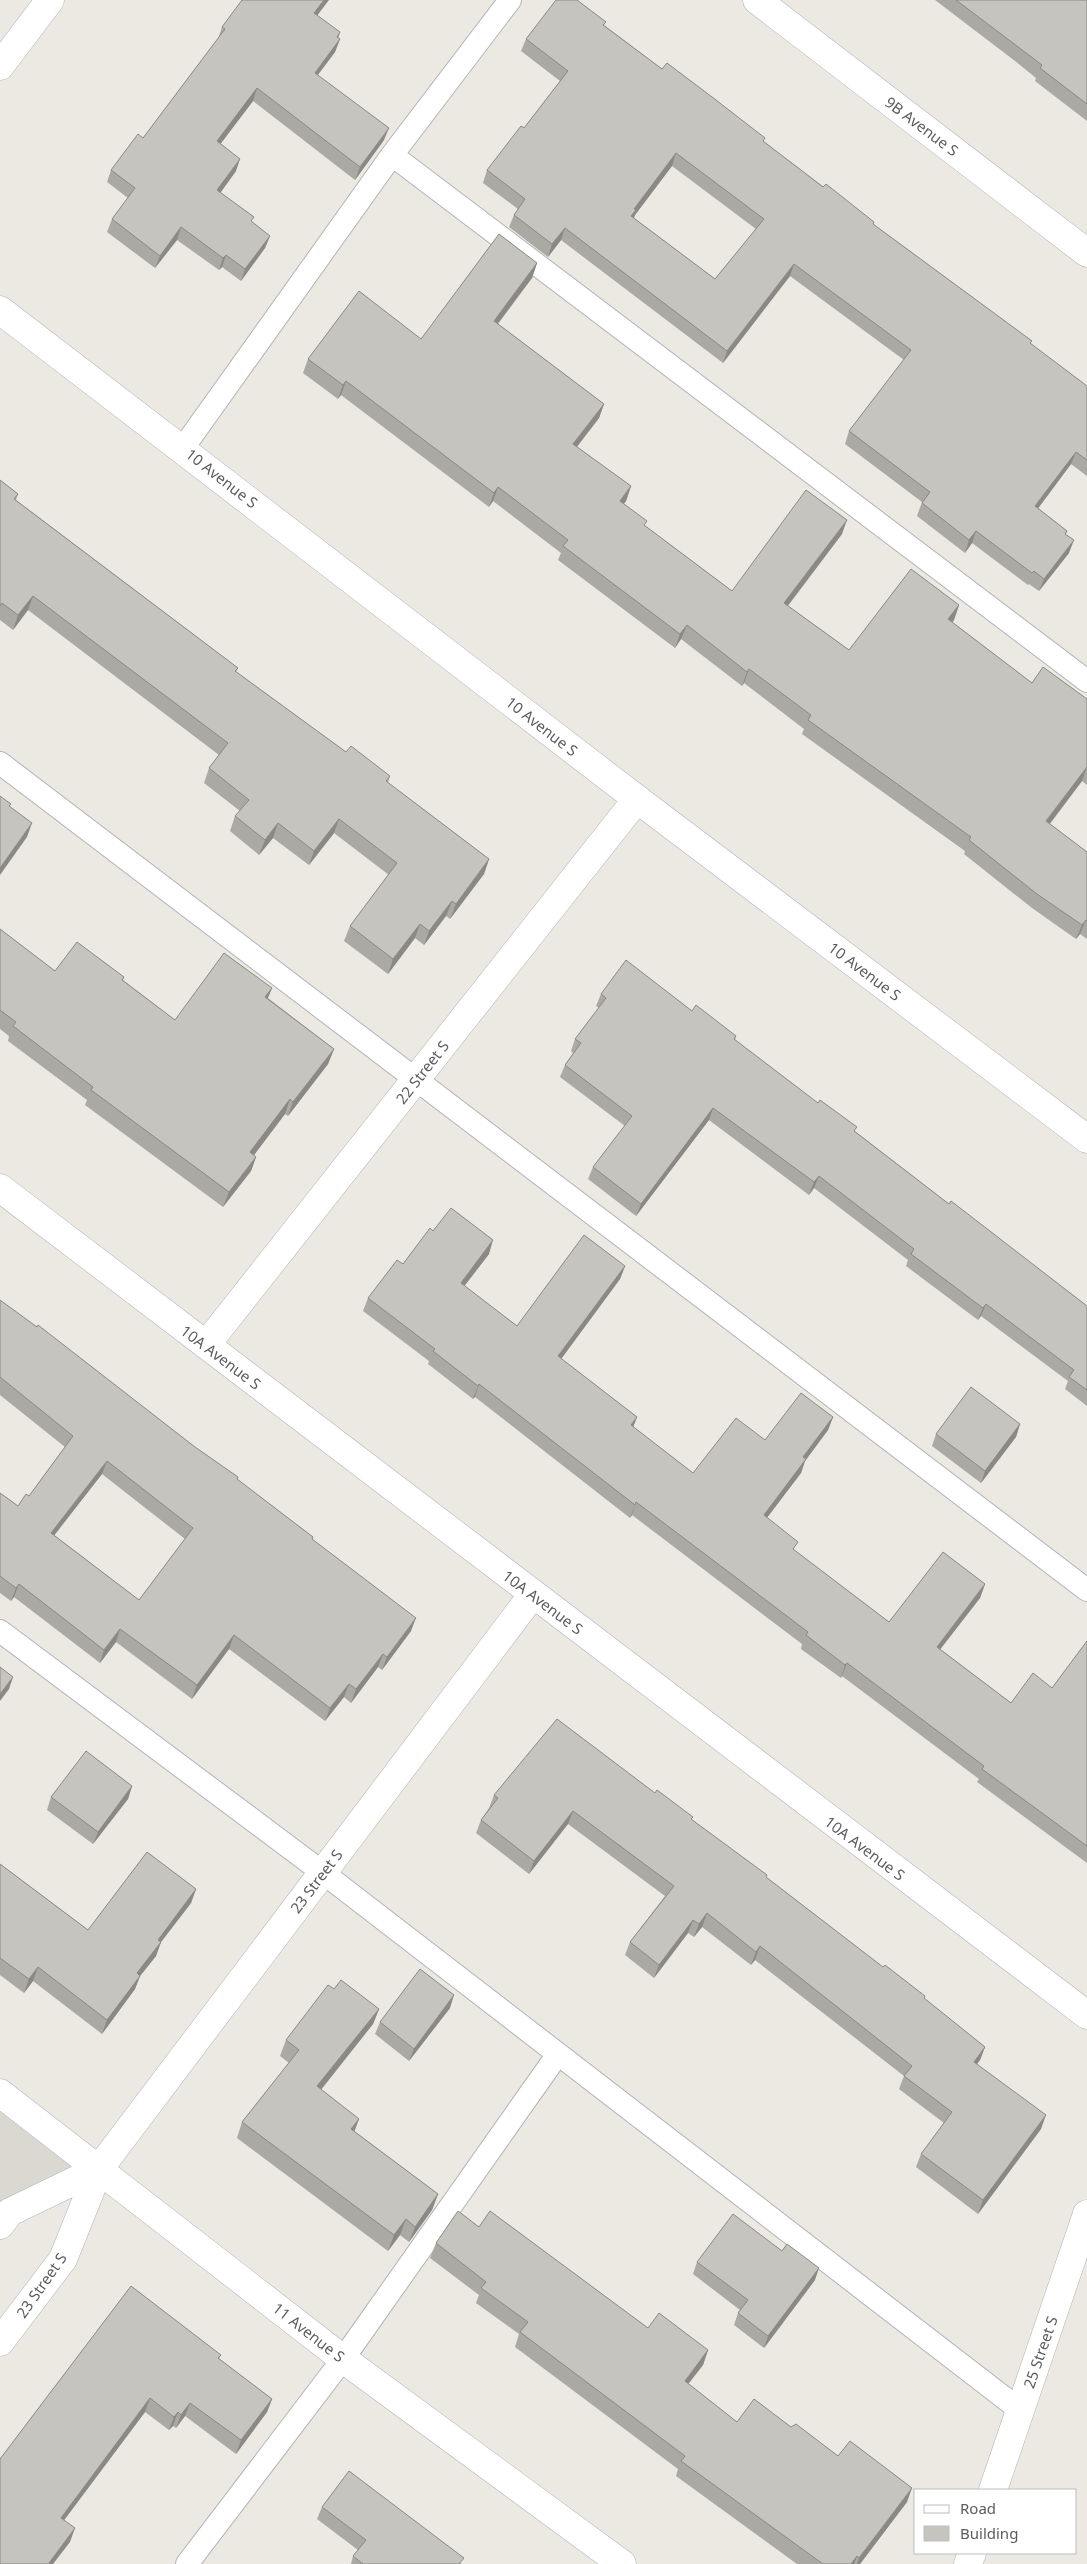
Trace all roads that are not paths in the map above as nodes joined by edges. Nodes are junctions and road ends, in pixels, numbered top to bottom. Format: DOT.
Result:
graph roads {
  1 [pos="50,0"];
  2 [pos="510,0"];
  3 [pos="757,0"];
  4 [pos="0,66"];
  5 [pos="392,155"];
  6 [pos="1087,253"];
  7 [pos="0,310"];
  8 [pos="183,448"];
  9 [pos="1087,680"];
  10 [pos="0,763"];
  11 [pos="637,800"];
  12 [pos="417,1078"];
  13 [pos="1087,1138"];
  14 [pos="0,1188"];
  15 [pos="206,1345"];
  16 [pos="1087,1590"];
  17 [pos="533,1594"];
  18 [pos="0,1631"];
  19 [pos="322,1872"];
  20 [pos="1087,2015"];
  21 [pos="558,2054"];
  22 [pos="0,2093"];
  23 [pos="99,2169"];
  24 [pos="1087,2214"];
  25 [pos="0,2226"];
  26 [pos="0,2342"];
  27 [pos="343,2359"];
  28 [pos="1020,2410"];
  29 [pos="993,2489"];
  30 [pos="610,2560"];
  31 [pos="187,2564"];
  1 -- 4 [label="street"];
  2 -- 5 [label="lane"];
  3 -- 6 [label="street, 9B Avenue S"];
  5 -- 8 [label="lane"];
  5 -- 9 [label="lane"];
  7 -- 8 [label="street, 10 Avenue S"];
  8 -- 11 [label="street, 10 Avenue S"];
  10 -- 12 [label="lane"];
  11 -- 12 [label="street, 22 Street S"];
  11 -- 13 [label="street, 10 Avenue S"];
  12 -- 15 [label="street, 22 Street S"];
  12 -- 16 [label="lane"];
  14 -- 15 [label="street, 10A Avenue S"];
  15 -- 17 [label="street, 10A Avenue S"];
  17 -- 19 [label="street, 23 Street S"];
  17 -- 20 [label="street, 10A Avenue S"];
  18 -- 19 [label="lane"];
  19 -- 21 [label="lane"];
  19 -- 23 [label="street, 23 Street S"];
  21 -- 27 [label="lane"];
  21 -- 28 [label="lane"];
  22 -- 23 [label="street, 11 Avenue S"];
  23 -- 25 [label="street, 23 Street S"];
  23 -- 26 [label="street, 23 Street S"];
  23 -- 27 [label="street, 11 Avenue S"];
  24 -- 28 [label="street, 25 Street S"];
  27 -- 30 [label="street, 11 Avenue S"];
  27 -- 31 [label="lane"];
  28 -- 29 [label="street, 25 Street S"];
}
